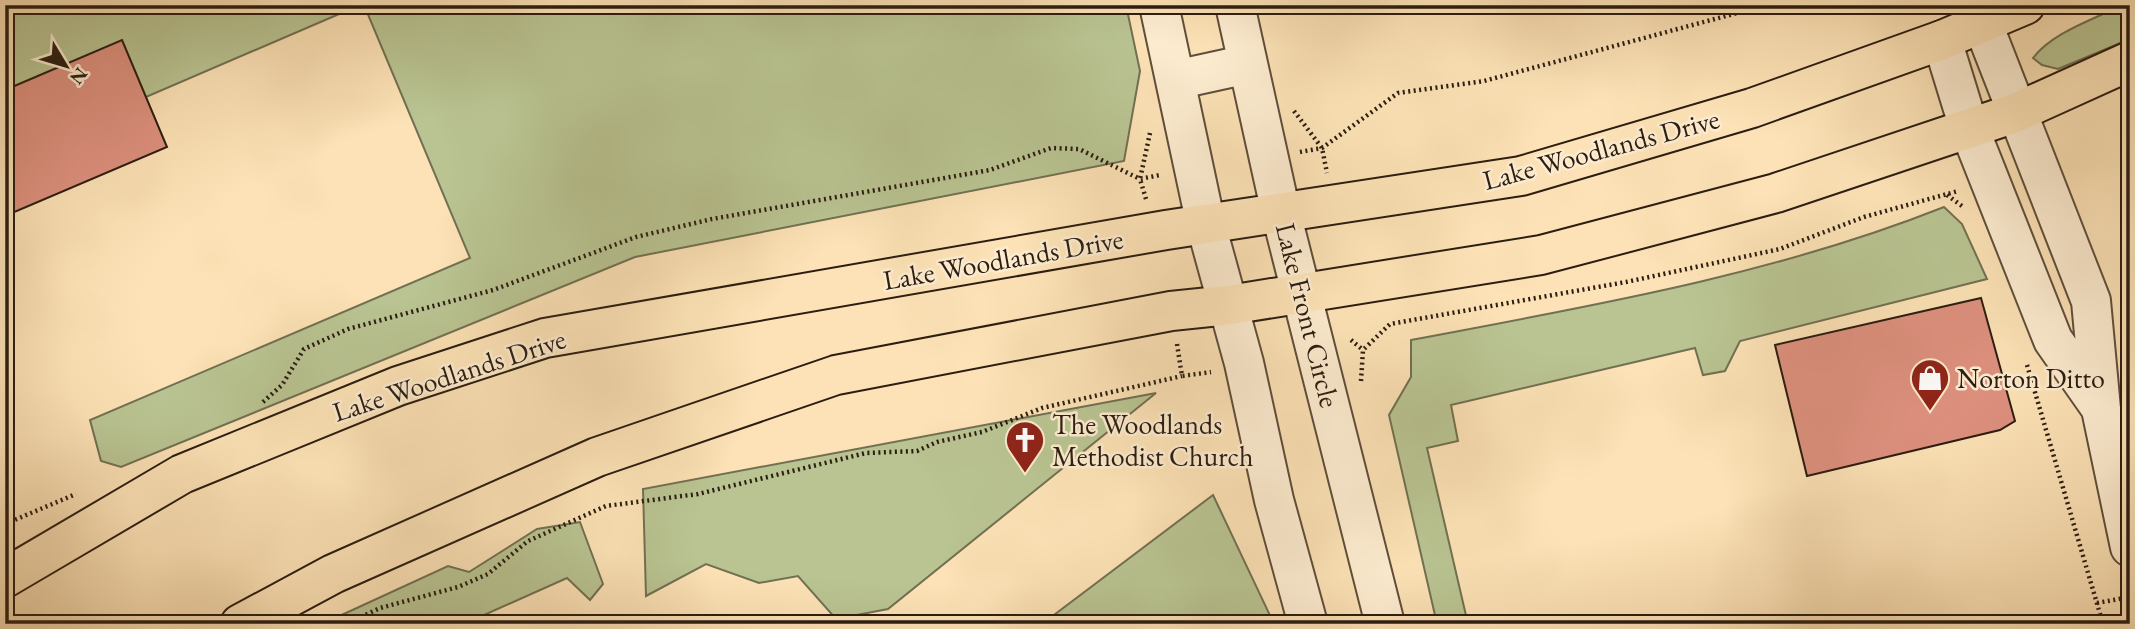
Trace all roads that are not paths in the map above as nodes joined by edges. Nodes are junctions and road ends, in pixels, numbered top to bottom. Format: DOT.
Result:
graph roads {
  1 [pos="1159,5"];
  2 [pos="1235,5"];
  3 [pos="2025,5"];
  4 [pos="1982,22"];
  5 [pos="1942,40"];
  6 [pos="2130,61"];
  7 [pos="1248,64"];
  8 [pos="1175,80"];
  9 [pos="2015,113"];
  10 [pos="1969,128"];
  11 [pos="1281,213"];
  12 [pos="1206,225"];
  13 [pos="1301,291"];
  14 [pos="1229,305"];
  15 [pos="2101,409"];
  16 [pos="2130,547"];
  17 [pos="5,578"];
  18 [pos="240,624"];
  19 [pos="1308,624"];
  20 [pos="1385,624"];
  1 -- 8 [label="street"];
  2 -- 7 [label="street, Lake Front Circle"];
  3 -- 4 [label="main road, Lake Woodlands Drive"];
  4 -- 5 [label="main road, Lake Woodlands Drive"];
  4 -- 9 [label="street"];
  5 -- 10 [label="street"];
  5 -- 11 [label="main road, Lake Woodlands Drive"];
  6 -- 9 [label="main road"];
  7 -- 8 [label="street"];
  7 -- 11 [label="street, Lake Front Circle"];
  8 -- 12 [label="street"];
  9 -- 10 [label="main road"];
  9 -- 15 [label="street"];
  10 -- 13 [label="main road"];
  10 -- 15 [label="street"];
  11 -- 12 [label="main road, Lake Woodlands Drive"];
  11 -- 13 [label="street, Lake Front Circle"];
  12 -- 14 [label="street"];
  12 -- 17 [label="main road, Lake Woodlands Drive"];
  13 -- 14 [label="main road"];
  13 -- 20 [label="street, Lake Front Circle"];
  14 -- 18 [label="main road"];
  14 -- 19 [label="street"];
  15 -- 16 [label="street"];
}
